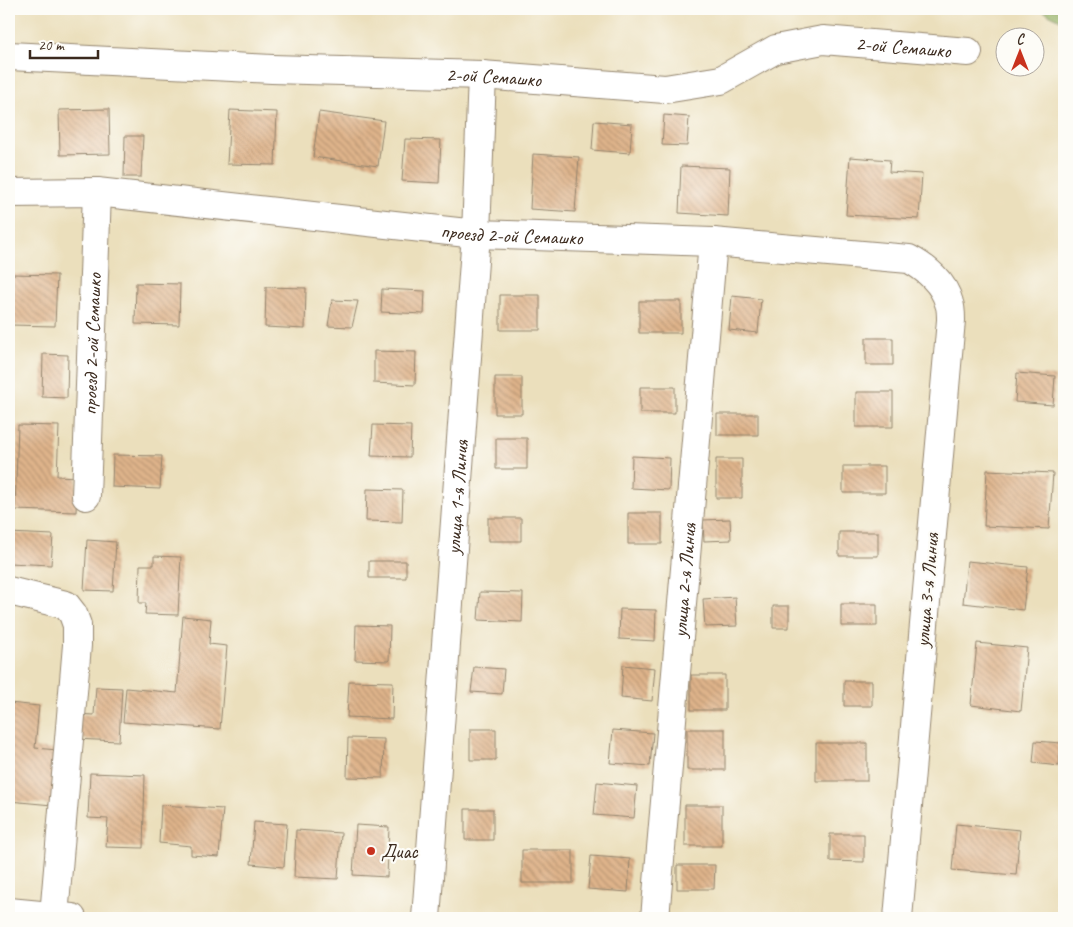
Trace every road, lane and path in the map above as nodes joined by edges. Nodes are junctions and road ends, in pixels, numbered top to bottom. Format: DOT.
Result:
graph roads {
  1 [pos="968,52"];
  2 [pos="9,56"];
  3 [pos="482,75"];
  4 [pos="97,192"];
  5 [pos="9,193"];
  6 [pos="476,234"];
  7 [pos="712,242"];
  8 [pos="926,268"];
  9 [pos="86,496"];
  10 [pos="9,591"];
  11 [pos="9,912"];
  12 [pos="63,917"];
  13 [pos="426,918"];
  14 [pos="655,918"];
  15 [pos="898,918"];
  1 -- 3 [label="street, 2-ой Семашко"];
  2 -- 3 [label="street, 2-ой Семашко"];
  3 -- 6 [label="street, улица 1-я Линия"];
  4 -- 5 [label="street, проезд 2-ой Семашко"];
  4 -- 6 [label="street, проезд 2-ой Семашко"];
  4 -- 9 [label="street, проезд 2-ой Семашко"];
  6 -- 7 [label="street, проезд 2-ой Семашко"];
  6 -- 13 [label="street, улица 1-я Линия"];
  7 -- 8 [label="street, проезд 2-ой Семашко"];
  7 -- 14 [label="street, улица 2-я Линия"];
  8 -- 15 [label="street, улица 3-я Линия"];
  10 -- 12 [label="street"];
  11 -- 12 [label="street"];
}
